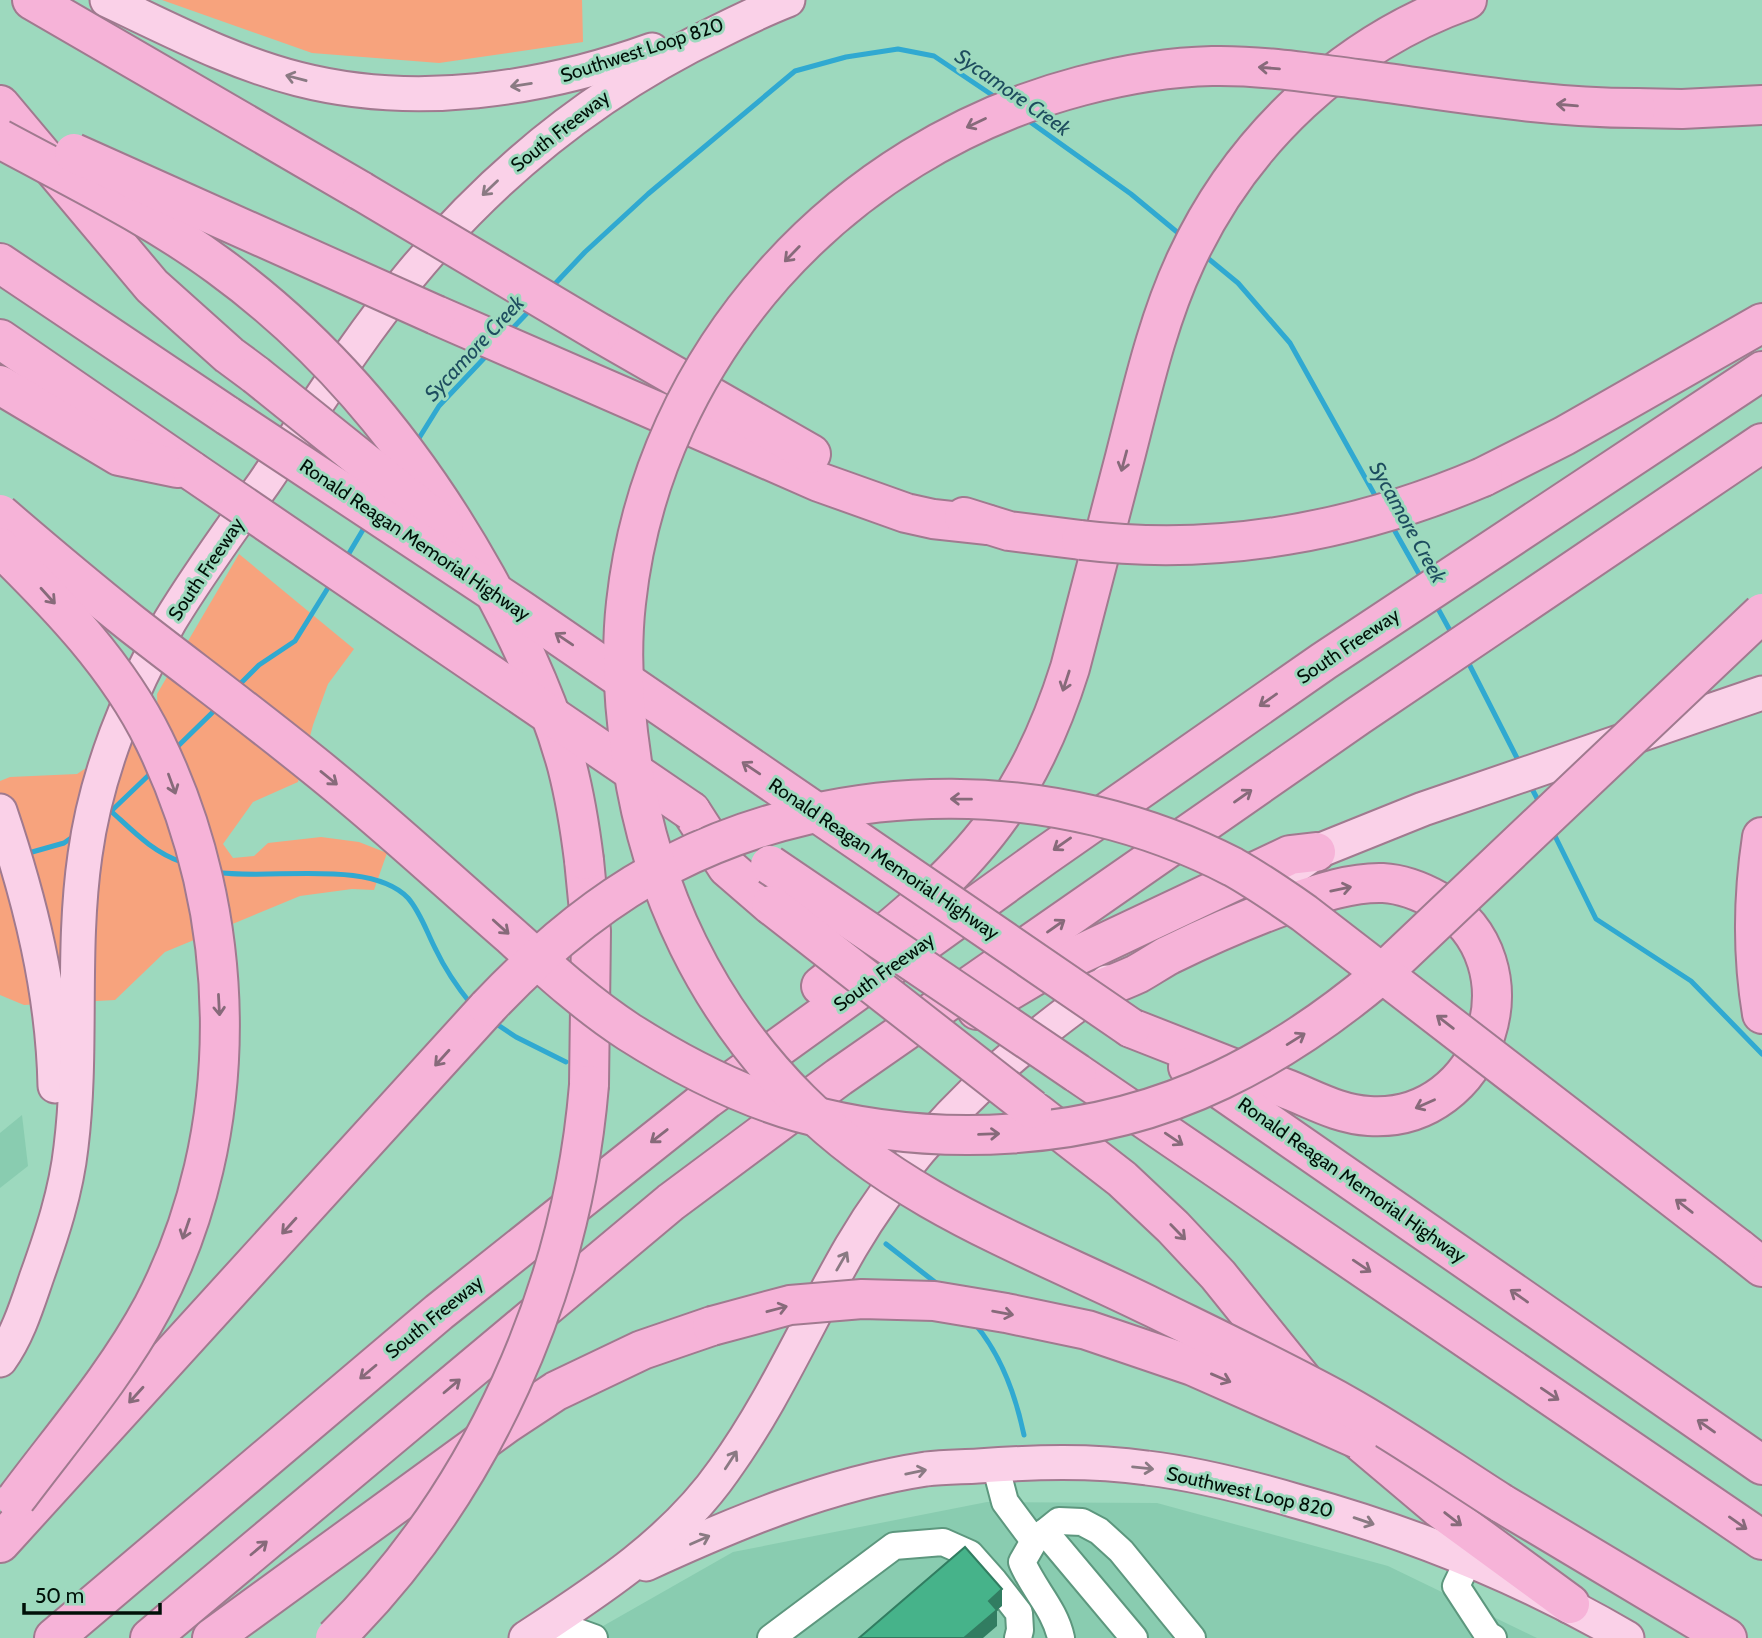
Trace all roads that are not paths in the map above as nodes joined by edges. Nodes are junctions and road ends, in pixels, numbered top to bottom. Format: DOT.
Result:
graph roads {
  1 [pos="32,0"];
  2 [pos="107,0"];
  3 [pos="1467,0"];
  4 [pos="780,3"];
  5 [pos="0,105"];
  6 [pos="1762,105"];
  7 [pos="0,119"];
  8 [pos="0,139"];
  9 [pos="0,263"];
  10 [pos="1762,323"];
  11 [pos="0,339"];
  12 [pos="1762,371"];
  13 [pos="0,385"];
  14 [pos="1762,443"];
  15 [pos="192,471"];
  16 [pos="0,514"];
  17 [pos="988,525"];
  18 [pos="0,547"];
  19 [pos="521,610"];
  20 [pos="1762,613"];
  21 [pos="1762,693"];
  22 [pos="0,811"];
  23 [pos="691,811"];
  24 [pos="1762,837"];
  25 [pos="1316,852"];
  26 [pos="1098,990"];
  27 [pos="1762,1014"];
  28 [pos="1131,1028"];
  29 [pos="65,1051"];
  30 [pos="839,1077"];
  31 [pos="707,1099"];
  32 [pos="1750,1257"];
  33 [pos="0,1342"];
  34 [pos="0,1360"];
  35 [pos="995,1464"];
  36 [pos="1762,1465"];
  37 [pos="1501,1503"];
  38 [pos="15,1509"];
  39 [pos="1040,1537"];
  40 [pos="1762,1540"];
  41 [pos="0,1543"];
  42 [pos="1469,1559"];
  43 [pos="616,1579"];
  44 [pos="1043,1596"];
  45 [pos="1570,1604"];
  46 [pos="538,1630"];
  47 [pos="1489,1637"];
  48 [pos="54,1638"];
  49 [pos="150,1638"];
  50 [pos="212,1638"];
  51 [pos="335,1638"];
  52 [pos="594,1638"];
  53 [pos="771,1638"];
  54 [pos="1018,1638"];
  55 [pos="1061,1638"];
  56 [pos="1078,1638"];
  57 [pos="1134,1638"];
  58 [pos="1192,1638"];
  59 [pos="1627,1638"];
  60 [pos="1727,1638"];
  1 -- 17 [label="highway, bridge"];
  4 -- 2 [label="main road, Southwest Loop 820, one-way"];
  3 -- 31 [label="highway, one-way"];
  4 -- 29 [label="main road, South Freeway, one-way, bridge"];
  5 -- 19 [label="highway, bridge"];
  6 -- 37 [label="highway, one-way, bridge"];
  7 -- 17 [label="highway, bridge"];
  8 -- 51 [label="highway, bridge"];
  9 -- 19 [label="highway, Ronald Reagan Memorial Highway, bridge"];
  10 -- 17 [label="highway, bridge"];
  11 -- 15 [label="highway"];
  12 -- 31 [label="highway, South Freeway, one-way"];
  13 -- 15 [label="highway"];
  30 -- 14 [label="highway, one-way"];
  15 -- 23 [label="highway, bridge"];
  16 -- 20 [label="highway, one-way, bridge"];
  18 -- 38 [label="highway, one-way, bridge"];
  28 -- 19 [label="highway, Ronald Reagan Memorial Highway, one-way, bridge"];
  21 -- 25 [label="main road, bridge"];
  22 -- 29 [label="main road"];
  23 -- 40 [label="highway, one-way, bridge"];
  23 -- 45 [label="highway, one-way, bridge"];
  24 -- 27 [label="highway"];
  25 -- 26 [label="main road"];
  25 -- 30 [label="highway"];
  26 -- 28 [label="highway, one-way"];
  43 -- 26 [label="main road, one-way"];
  36 -- 28 [label="highway, Ronald Reagan Memorial Highway, one-way"];
  29 -- 33 [label="main road"];
  29 -- 34 [label="main road, South Freeway"];
  49 -- 30 [label="highway, one-way"];
  31 -- 48 [label="highway, South Freeway, one-way"];
  32 -- 38 [label="highway, one-way, bridge"];
  35 -- 39 [label="lane"];
  35 -- 42 [label="main road, Southwest Loop 820, one-way"];
  43 -- 35 [label="main road, Southwest Loop 820, one-way"];
  50 -- 37 [label="highway, one-way, bridge"];
  37 -- 60 [label="highway"];
  38 -- 41 [label="highway"];
  39 -- 44 [label="lane"];
  39 -- 57 [label="lane"];
  39 -- 58 [label="lane"];
  42 -- 45 [label="main road, Southwest Loop 820"];
  42 -- 47 [label="lane"];
  43 -- 46 [label="main road"];
  44 -- 55 [label="lane"];
  44 -- 56 [label="lane"];
  45 -- 59 [label="main road, Southwest Loop 820"];
  46 -- 52 [label="lane"];
  53 -- 54 [label="lane"];
}
